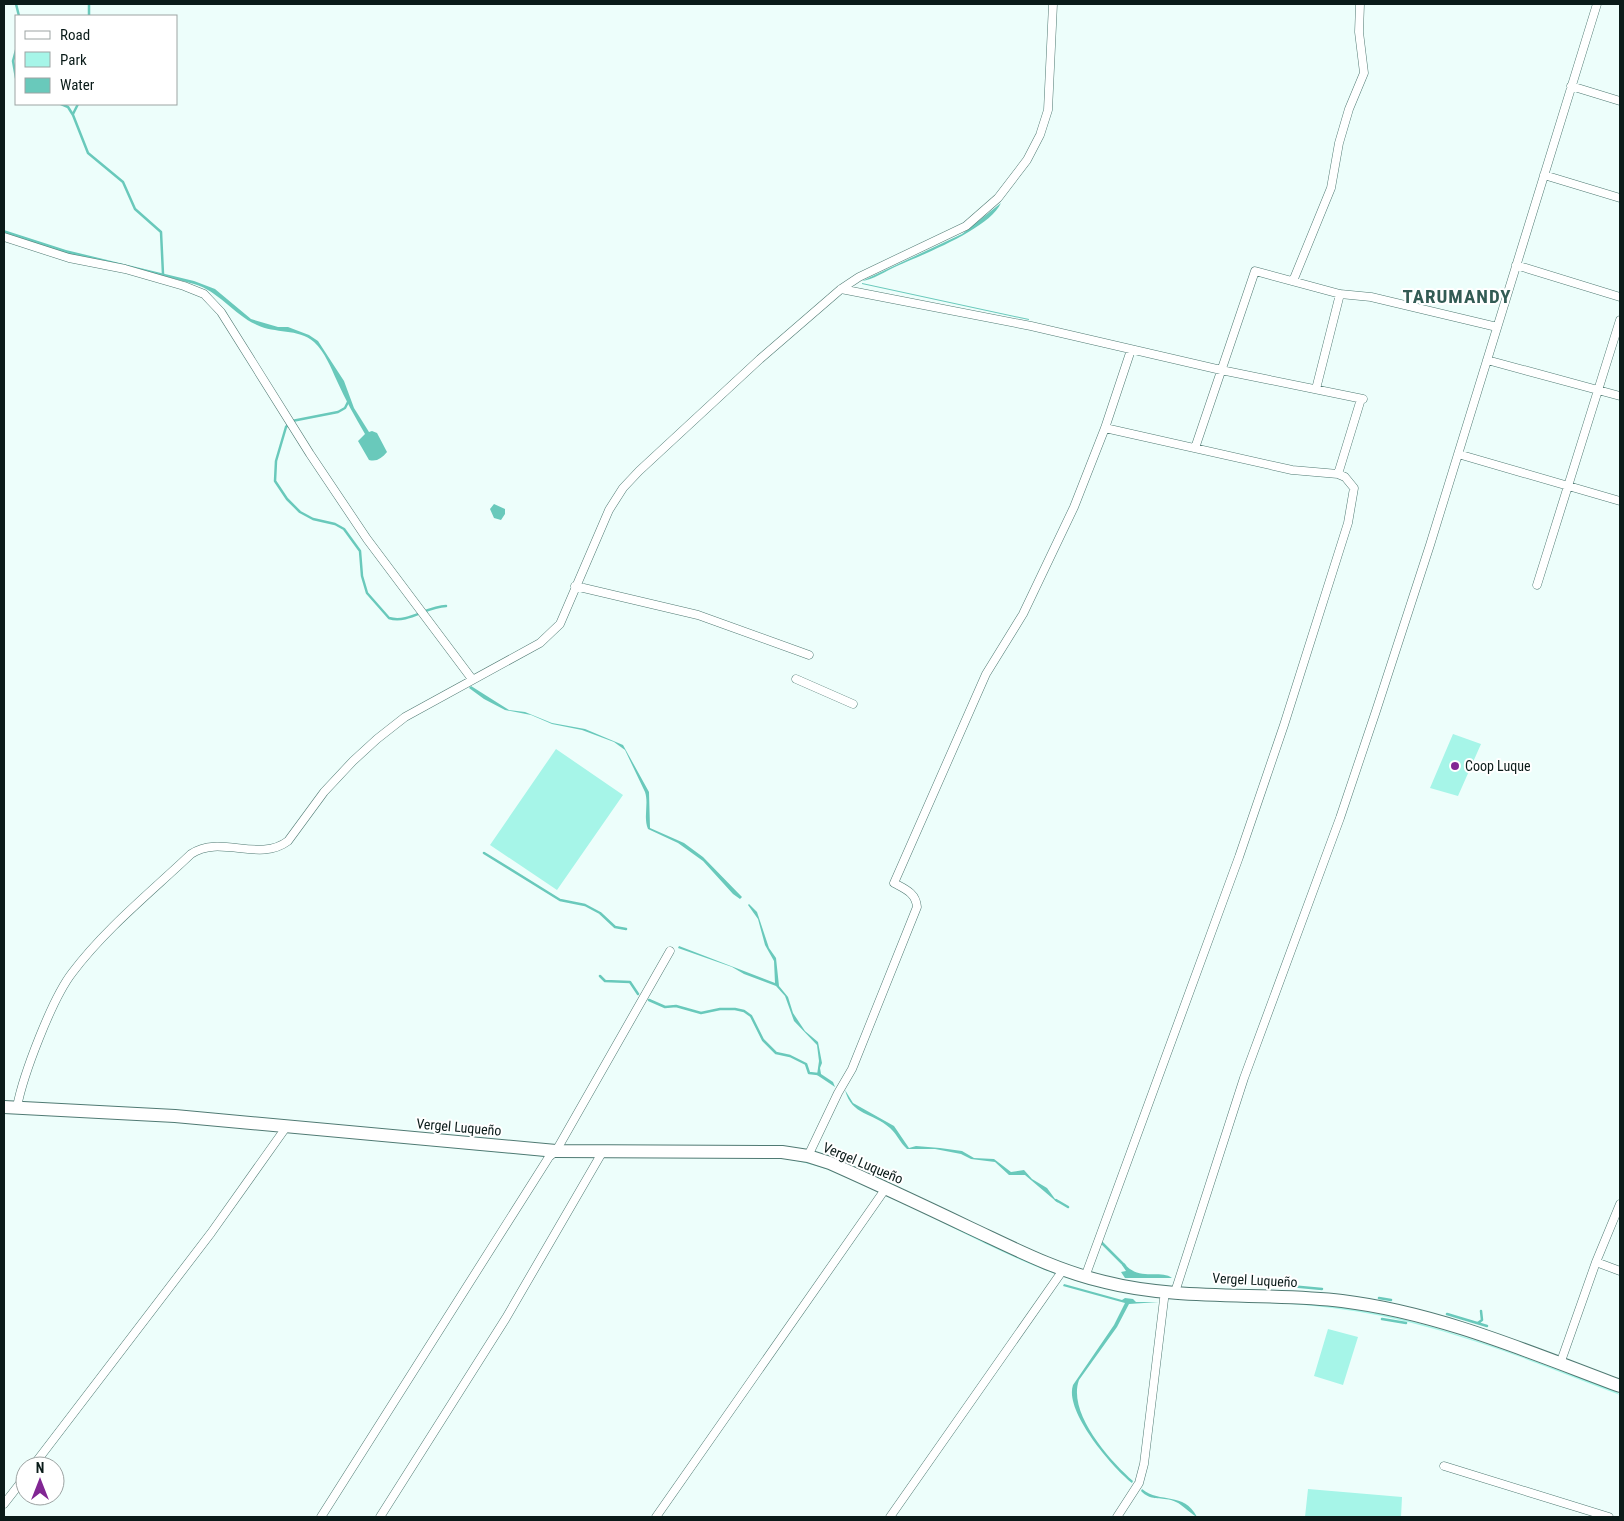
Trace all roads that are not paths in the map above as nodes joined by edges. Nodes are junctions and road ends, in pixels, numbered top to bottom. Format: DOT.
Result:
graph roads {
  1 [pos="1053,4"];
  2 [pos="1360,4"];
  3 [pos="1597,4"];
  4 [pos="1571,86"];
  5 [pos="1620,101"];
  6 [pos="1544,175"];
  7 [pos="1620,198"];
  8 [pos="4,236"];
  9 [pos="1516,265"];
  10 [pos="1293,281"];
  11 [pos="841,289"];
  12 [pos="1340,294"];
  13 [pos="1620,298"];
  14 [pos="1620,320"];
  15 [pos="1497,326"];
  16 [pos="1131,350"];
  17 [pos="1487,360"];
  18 [pos="1221,370"];
  19 [pos="1316,389"];
  20 [pos="1598,390"];
  21 [pos="1620,396"];
  22 [pos="1105,428"];
  23 [pos="1195,448"];
  24 [pos="1458,454"];
  25 [pos="1338,474"];
  26 [pos="1568,486"];
  27 [pos="1620,501"];
  28 [pos="1537,585"];
  29 [pos="575,586"];
  30 [pos="809,655"];
  31 [pos="472,679"];
  32 [pos="796,679"];
  33 [pos="853,704"];
  34 [pos="670,951"];
  35 [pos="10,1107"];
  36 [pos="287,1126"];
  37 [pos="603,1151"];
  38 [pos="556,1152"];
  39 [pos="808,1156"];
  40 [pos="886,1188"];
  41 [pos="1620,1204"];
  42 [pos="1596,1262"];
  43 [pos="1063,1270"];
  44 [pos="1620,1272"];
  45 [pos="1085,1277"];
  46 [pos="1170,1292"];
  47 [pos="1563,1357"];
  48 [pos="1620,1386"];
  49 [pos="41,1456"];
  50 [pos="1444,1466"];
  51 [pos="15,1489"];
  52 [pos="4,1504"];
  53 [pos="321,1517"];
  54 [pos="380,1517"];
  55 [pos="656,1517"];
  56 [pos="890,1517"];
  57 [pos="1117,1517"];
  58 [pos="1609,1517"];
  1 -- 11 [label="street"];
  2 -- 10 [label="street"];
  3 -- 4 [label="street"];
  4 -- 5 [label="street"];
  4 -- 6 [label="street"];
  6 -- 7 [label="street"];
  6 -- 9 [label="street"];
  8 -- 31 [label="street"];
  9 -- 13 [label="street"];
  9 -- 15 [label="street"];
  10 -- 12 [label="street"];
  10 -- 18 [label="street"];
  11 -- 16 [label="street"];
  11 -- 29 [label="street"];
  12 -- 15 [label="street"];
  12 -- 19 [label="street"];
  14 -- 20 [label="street"];
  15 -- 17 [label="street"];
  16 -- 18 [label="street"];
  16 -- 22 [label="street"];
  17 -- 20 [label="street"];
  17 -- 24 [label="street"];
  18 -- 19 [label="street"];
  18 -- 23 [label="street"];
  19 -- 25 [label="street"];
  20 -- 21 [label="street"];
  20 -- 26 [label="street"];
  22 -- 23 [label="street"];
  22 -- 39 [label="street"];
  23 -- 25 [label="street"];
  24 -- 26 [label="street"];
  24 -- 46 [label="street"];
  25 -- 45 [label="street"];
  26 -- 27 [label="street"];
  26 -- 28 [label="street"];
  29 -- 30 [label="street"];
  29 -- 31 [label="street"];
  31 -- 35 [label="street"];
  32 -- 33 [label="street"];
  34 -- 38 [label="street"];
  35 -- 36 [label="main road, Vergel Luqueño"];
  36 -- 38 [label="main road, Vergel Luqueño"];
  36 -- 49 [label="street"];
  37 -- 38 [label="main road, Vergel Luqueño"];
  37 -- 39 [label="main road, Vergel Luqueño"];
  37 -- 54 [label="street"];
  38 -- 53 [label="street"];
  39 -- 40 [label="main road, Vergel Luqueño"];
  40 -- 43 [label="main road, Vergel Luqueño"];
  40 -- 55 [label="street"];
  41 -- 42 [label="street"];
  42 -- 44 [label="street"];
  42 -- 47 [label="street"];
  43 -- 45 [label="main road, Vergel Luqueño"];
  43 -- 56 [label="street"];
  45 -- 46 [label="main road, Vergel Luqueño"];
  46 -- 47 [label="main road, Vergel Luqueño"];
  46 -- 57 [label="street"];
  47 -- 48 [label="main road, Vergel Luqueño"];
  50 -- 58 [label="street"];
  51 -- 52 [label="street"];
}
